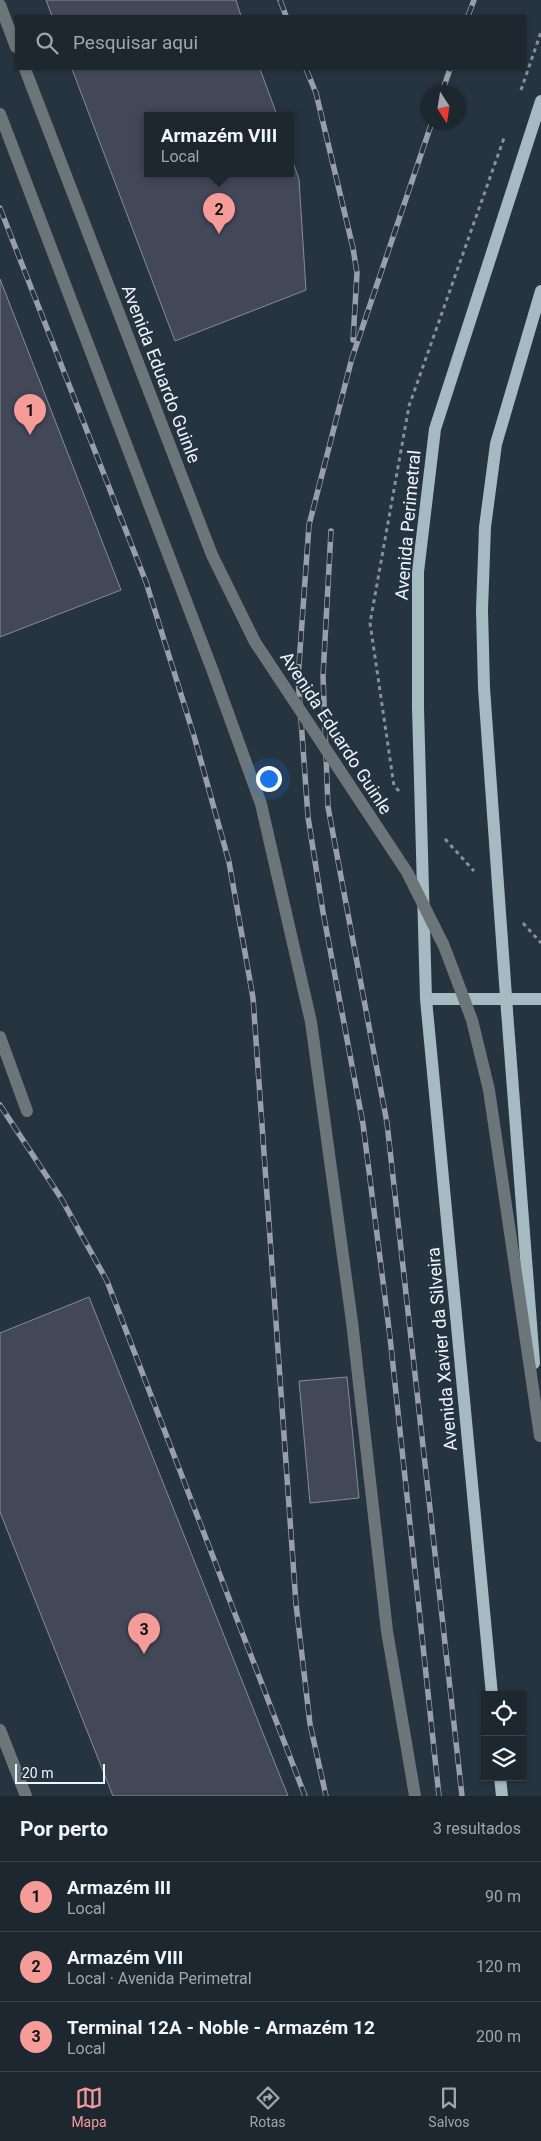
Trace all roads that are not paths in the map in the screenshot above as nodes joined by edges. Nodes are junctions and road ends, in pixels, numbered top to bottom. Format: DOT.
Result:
graph roads {
  1 [pos="0,5"];
  2 [pos="15,44"];
  3 [pos="25,70"];
  4 [pos="541,101"];
  5 [pos="0,114"];
  6 [pos="541,291"];
  7 [pos="426,999"];
  8 [pos="541,999"];
  9 [pos="0,1037"];
  10 [pos="27,1111"];
  11 [pos="541,1439"];
  12 [pos="492,1691"];
  13 [pos="0,1730"];
  14 [pos="500,1781"];
  15 [pos="26,1796"];
  16 [pos="415,1796"];
  17 [pos="502,1796"];
  1 -- 2 [label="lane"];
  3 -- 11 [label="lane, Avenida Eduardo Guinle, bridge"];
  4 -- 7 [label="main road, Avenida Perimetral"];
  5 -- 16 [label="lane"];
  6 -- 11 [label="main road, bridge"];
  7 -- 8 [label="main road"];
  7 -- 12 [label="main road, Avenida Xavier da Silveira"];
  9 -- 10 [label="lane"];
  13 -- 15 [label="lane"];
  14 -- 17 [label="main road"];
}
